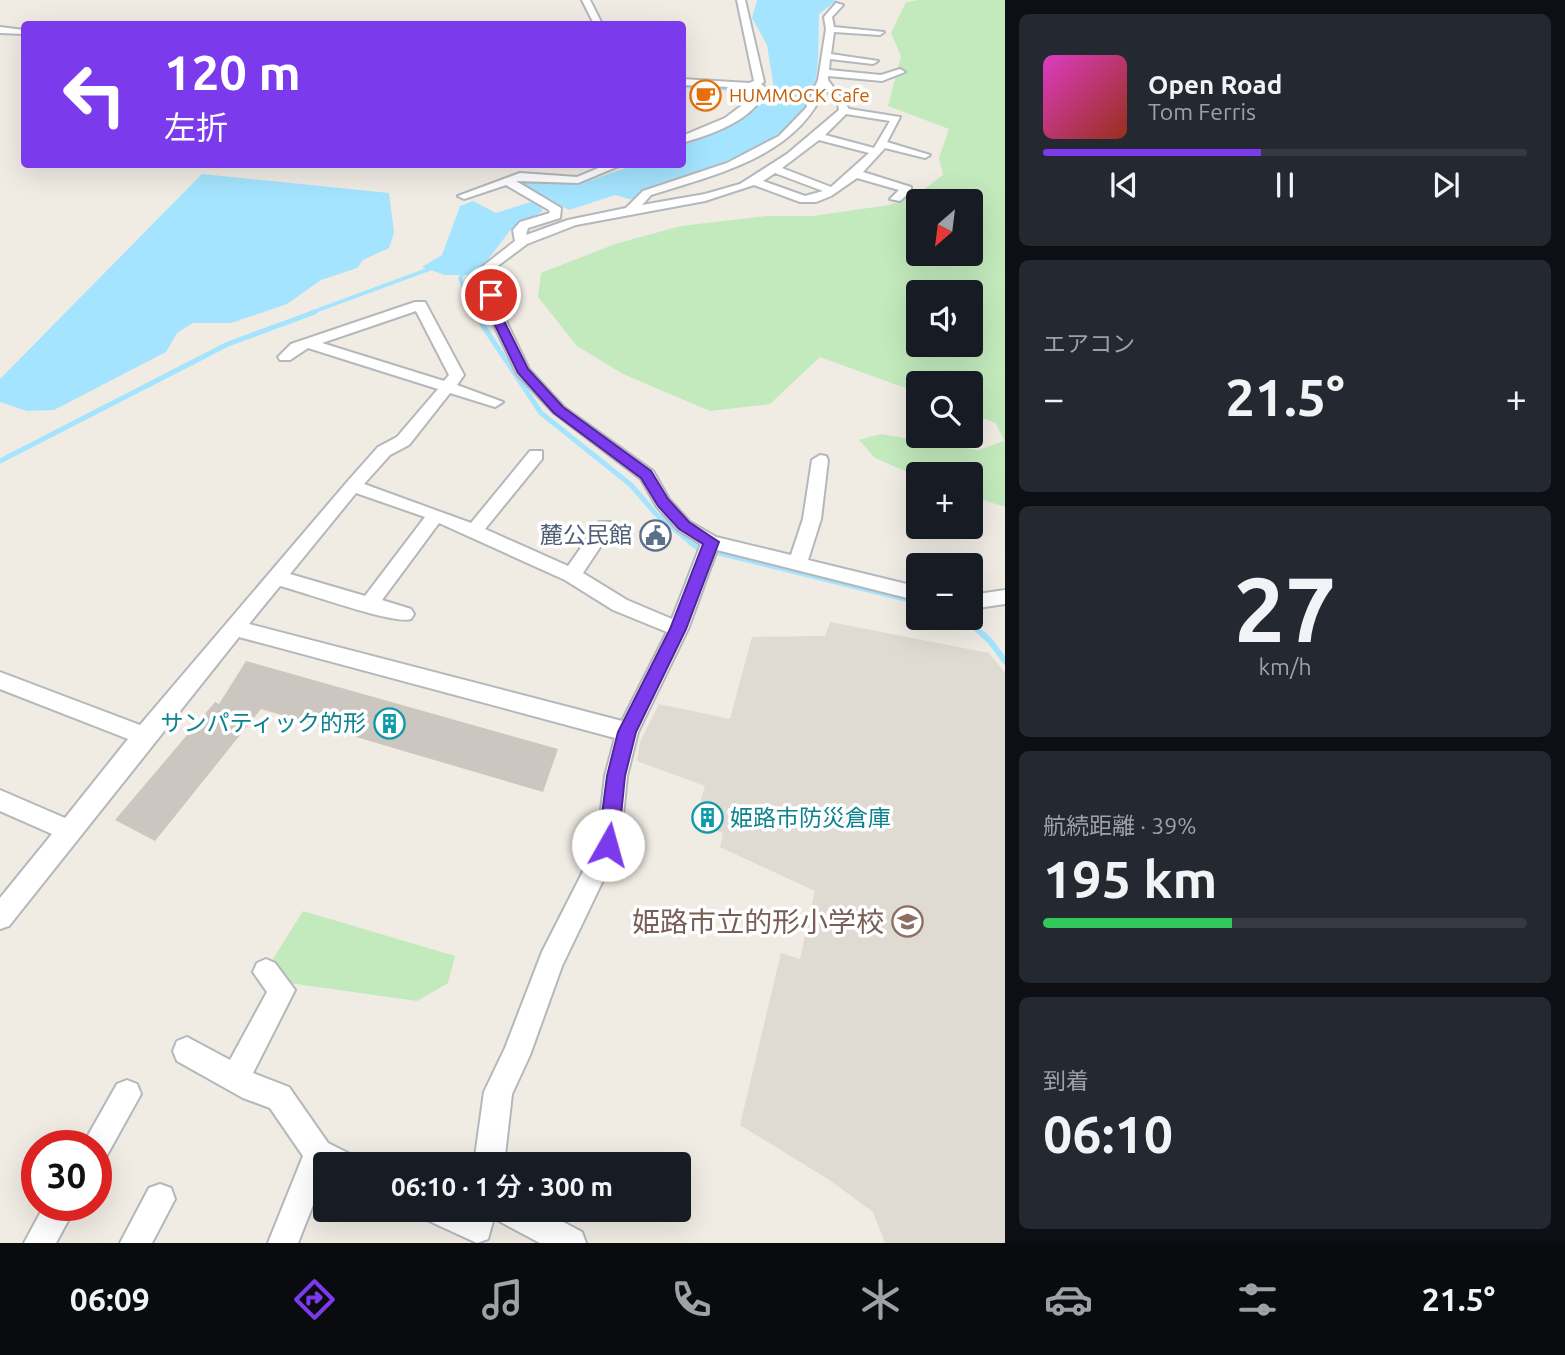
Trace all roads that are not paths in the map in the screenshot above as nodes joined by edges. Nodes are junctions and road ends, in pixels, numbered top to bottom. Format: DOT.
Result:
graph roads {
  1 [pos="586,0"];
  2 [pos="741,0"];
  3 [pos="852,19"];
  4 [pos="596,21"];
  5 [pos="864,21"];
  6 [pos="0,30"];
  7 [pos="21,32"];
  8 [pos="880,32"];
  9 [pos="827,56"];
  10 [pos="873,61"];
  11 [pos="901,72"];
  12 [pos="824,77"];
  13 [pos="686,82"];
  14 [pos="755,85"];
  15 [pos="844,111"];
  16 [pos="802,122"];
  17 [pos="824,131"];
  18 [pos="686,138"];
  19 [pos="879,148"];
  20 [pos="761,150"];
  21 [pos="925,155"];
  22 [pos="785,159"];
  23 [pos="910,163"];
  24 [pos="609,168"];
  25 [pos="856,174"];
  26 [pos="762,175"];
  27 [pos="507,181"];
  28 [pos="464,196"];
  29 [pos="896,198"];
  30 [pos="628,213"];
  31 [pos="521,242"];
  32 [pos="308,344"];
  33 [pos="285,357"];
  34 [pos="446,389"];
  35 [pos="495,402"];
  36 [pos="536,455"];
  37 [pos="820,460"];
  38 [pos="354,486"];
  39 [pos="436,515"];
  40 [pos="605,526"];
  41 [pos="474,531"];
  42 [pos="708,550"];
  43 [pos="798,563"];
  44 [pos="572,575"];
  45 [pos="278,578"];
  46 [pos="906,591"];
  47 [pos="1005,597"];
  48 [pos="983,600"];
  49 [pos="368,605"];
  50 [pos="404,614"];
  51 [pos="235,628"];
  52 [pos="678,629"];
  53 [pos="0,680"];
  54 [pos="627,732"];
  55 [pos="144,736"];
  56 [pos="0,800"];
  57 [pos="68,830"];
  58 [pos="0,916"];
  59 [pos="266,972"];
  60 [pos="187,1051"];
  61 [pos="236,1077"];
  62 [pos="127,1094"];
  63 [pos="106,1130"];
  64 [pos="323,1152"];
  65 [pos="490,1152"];
  66 [pos="313,1188"];
  67 [pos="160,1199"];
  68 [pos="52,1221"];
  69 [pos="465,1222"];
  70 [pos="478,1222"];
  71 [pos="532,1222"];
  72 [pos="38,1243"];
  73 [pos="135,1243"];
  74 [pos="283,1243"];
  75 [pos="571,1243"];
  1 -- 4 [label="street"];
  2 -- 14 [label="street"];
  3 -- 5 [label="street"];
  6 -- 7 [label="street"];
  8 -- 9 [label="street"];
  9 -- 10 [label="street"];
  9 -- 12 [label="street"];
  11 -- 12 [label="street"];
  12 -- 15 [label="street"];
  12 -- 16 [label="street"];
  13 -- 14 [label="street"];
  14 -- 18 [label="street"];
  15 -- 17 [label="street"];
  15 -- 19 [label="street"];
  16 -- 17 [label="street"];
  16 -- 20 [label="street"];
  17 -- 19 [label="street"];
  17 -- 22 [label="street"];
  19 -- 21 [label="street"];
  19 -- 23 [label="street"];
  19 -- 25 [label="street"];
  20 -- 22 [label="street"];
  20 -- 30 [label="street"];
  22 -- 26 [label="street"];
  24 -- 27 [label="street"];
  25 -- 26 [label="street"];
  25 -- 29 [label="street"];
  26 -- 30 [label="street"];
  27 -- 28 [label="street"];
  27 -- 31 [label="street"];
  30 -- 31 [label="street"];
  31 -- 42 [label="street"];
  32 -- 33 [label="street"];
  32 -- 34 [label="street"];
  32 -- 34 [label="street"];
  34 -- 35 [label="street"];
  34 -- 38 [label="street"];
  36 -- 41 [label="street"];
  37 -- 43 [label="street"];
  38 -- 39 [label="street"];
  38 -- 45 [label="street"];
  39 -- 41 [label="street"];
  39 -- 49 [label="street"];
  40 -- 44 [label="street"];
  41 -- 44 [label="street"];
  42 -- 43 [label="street"];
  42 -- 52 [label="street"];
  43 -- 46 [label="street"];
  44 -- 52 [label="street"];
  45 -- 49 [label="street"];
  45 -- 51 [label="street"];
  47 -- 48 [label="street"];
  49 -- 50 [label="street"];
  51 -- 54 [label="street"];
  51 -- 55 [label="street"];
  52 -- 54 [label="street"];
  53 -- 55 [label="street"];
  54 -- 65 [label="street"];
  55 -- 57 [label="street"];
  56 -- 57 [label="street"];
  57 -- 58 [label="street"];
  59 -- 61 [label="street"];
  60 -- 61 [label="street"];
  61 -- 64 [label="street"];
  62 -- 63 [label="street"];
  66 -- 74 [label="street"];
  67 -- 73 [label="street"];
  68 -- 72 [label="street"];
  69 -- 70 [label="street"];
  71 -- 75 [label="street"];
}
